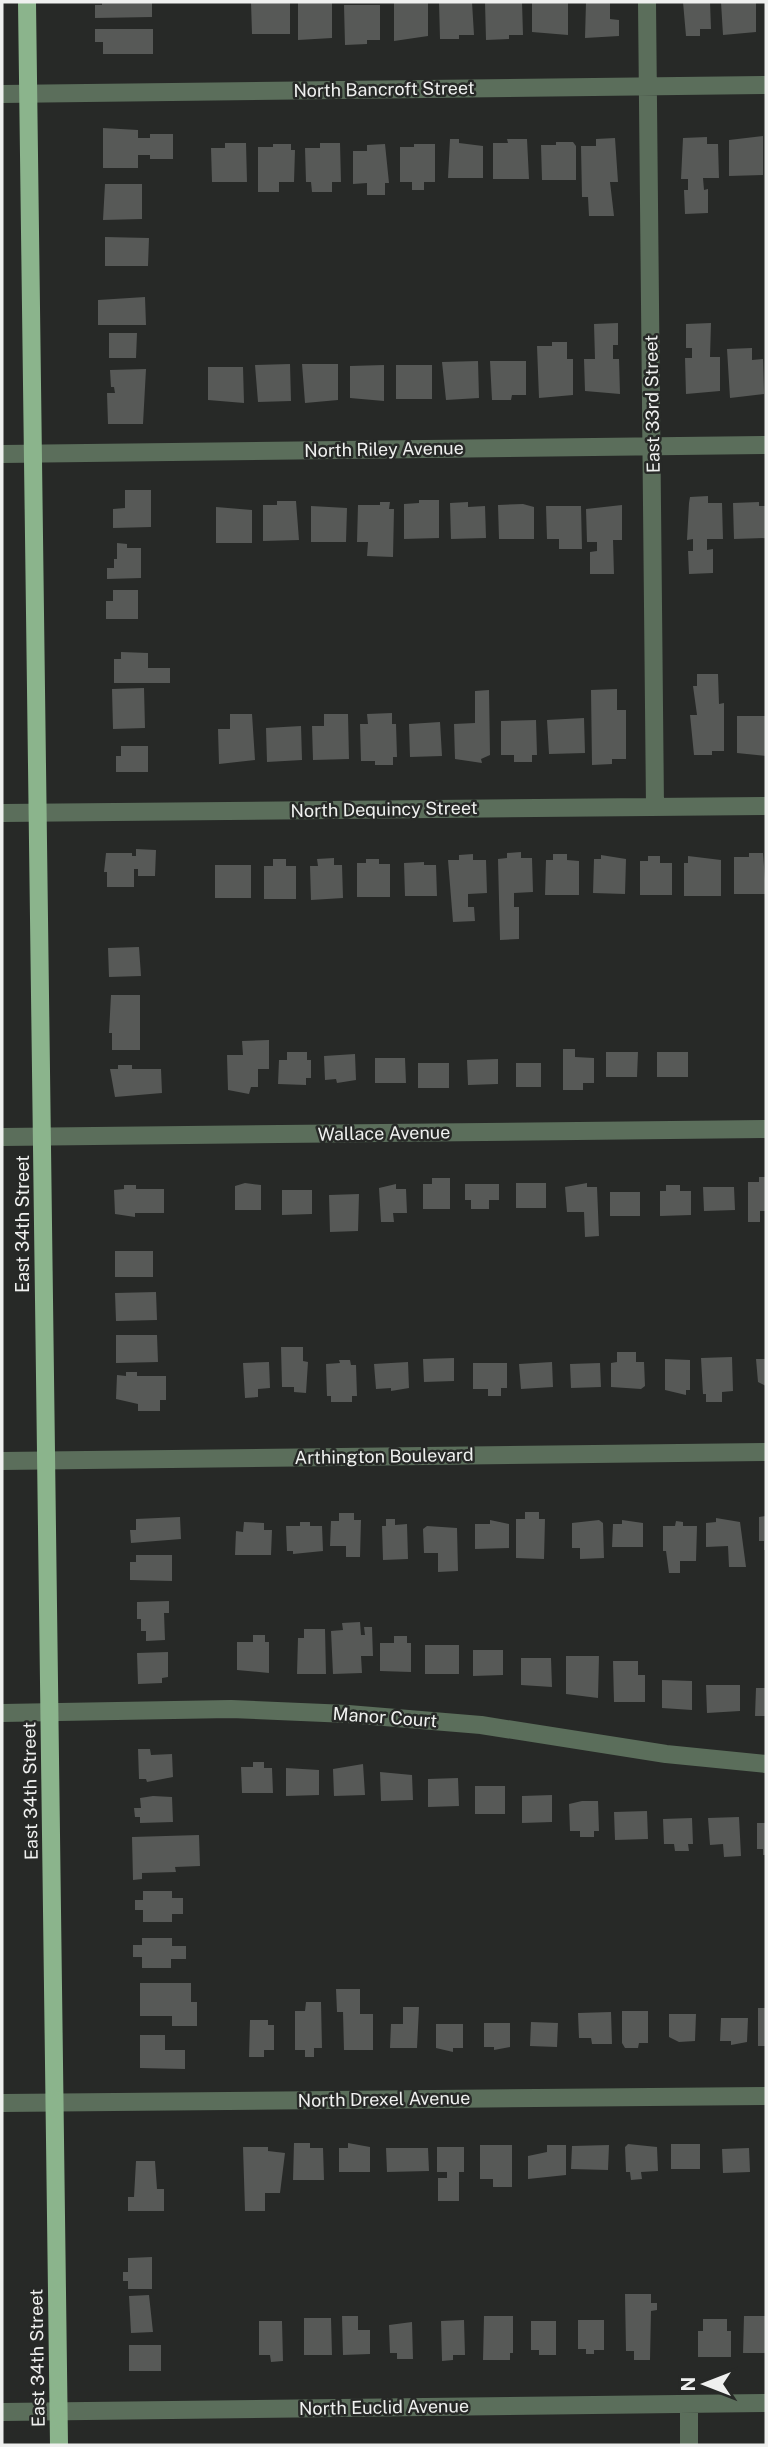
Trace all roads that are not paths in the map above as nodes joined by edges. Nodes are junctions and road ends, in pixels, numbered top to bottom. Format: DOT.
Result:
graph roads {
  1 [pos="27,2"];
  2 [pos="647,2"];
  3 [pos="766,85"];
  4 [pos="649,86"];
  5 [pos="28,93"];
  6 [pos="2,94"];
  7 [pos="766,445"];
  8 [pos="653,446"];
  9 [pos="33,453"];
  10 [pos="2,454"];
  11 [pos="766,806"];
  12 [pos="655,807"];
  13 [pos="2,813"];
  14 [pos="36,813"];
  15 [pos="766,1129"];
  16 [pos="2,1137"];
  17 [pos="42,1137"];
  18 [pos="766,1452"];
  19 [pos="45,1460"];
  20 [pos="2,1461"];
  21 [pos="2,1713"];
  22 [pos="50,1713"];
  23 [pos="766,1764"];
  24 [pos="766,2096"];
  25 [pos="55,2102"];
  26 [pos="2,2103"];
  27 [pos="766,2403"];
  28 [pos="689,2404"];
  29 [pos="58,2411"];
  30 [pos="2,2412"];
  31 [pos="59,2445"];
  32 [pos="689,2445"];
  1 -- 5 [label="main road, East 34th Street"];
  2 -- 4 [label="street, East 33rd Street"];
  3 -- 4 [label="street, North Bancroft Street"];
  4 -- 5 [label="street, North Bancroft Street"];
  4 -- 8 [label="street, East 33rd Street"];
  5 -- 6 [label="street, North Bancroft Street"];
  5 -- 9 [label="main road, East 34th Street"];
  7 -- 8 [label="street, North Riley Avenue"];
  8 -- 9 [label="street, North Riley Avenue"];
  8 -- 12 [label="street, East 33rd Street"];
  9 -- 10 [label="street, North Riley Avenue"];
  9 -- 14 [label="main road, East 34th Street"];
  11 -- 12 [label="street, North Dequincy Street"];
  12 -- 14 [label="street, North Dequincy Street"];
  13 -- 14 [label="street, North Dequincy Street"];
  14 -- 17 [label="main road, East 34th Street"];
  15 -- 17 [label="street, Wallace Avenue"];
  16 -- 17 [label="street, Wallace Avenue"];
  17 -- 19 [label="main road, East 34th Street"];
  18 -- 19 [label="street, Arthington Boulevard"];
  19 -- 20 [label="street, Arthington Boulevard"];
  19 -- 22 [label="main road, East 34th Street"];
  21 -- 22 [label="street, Manor Court"];
  22 -- 23 [label="street, Manor Court"];
  22 -- 25 [label="main road, East 34th Street"];
  24 -- 25 [label="street, North Drexel Avenue"];
  25 -- 26 [label="street, North Drexel Avenue"];
  25 -- 29 [label="main road, East 34th Street"];
  27 -- 28 [label="street, North Euclid Avenue"];
  28 -- 29 [label="street, North Euclid Avenue"];
  28 -- 32 [label="street"];
  29 -- 30 [label="street, North Euclid Avenue"];
  29 -- 31 [label="main road, East 34th Street"];
}
